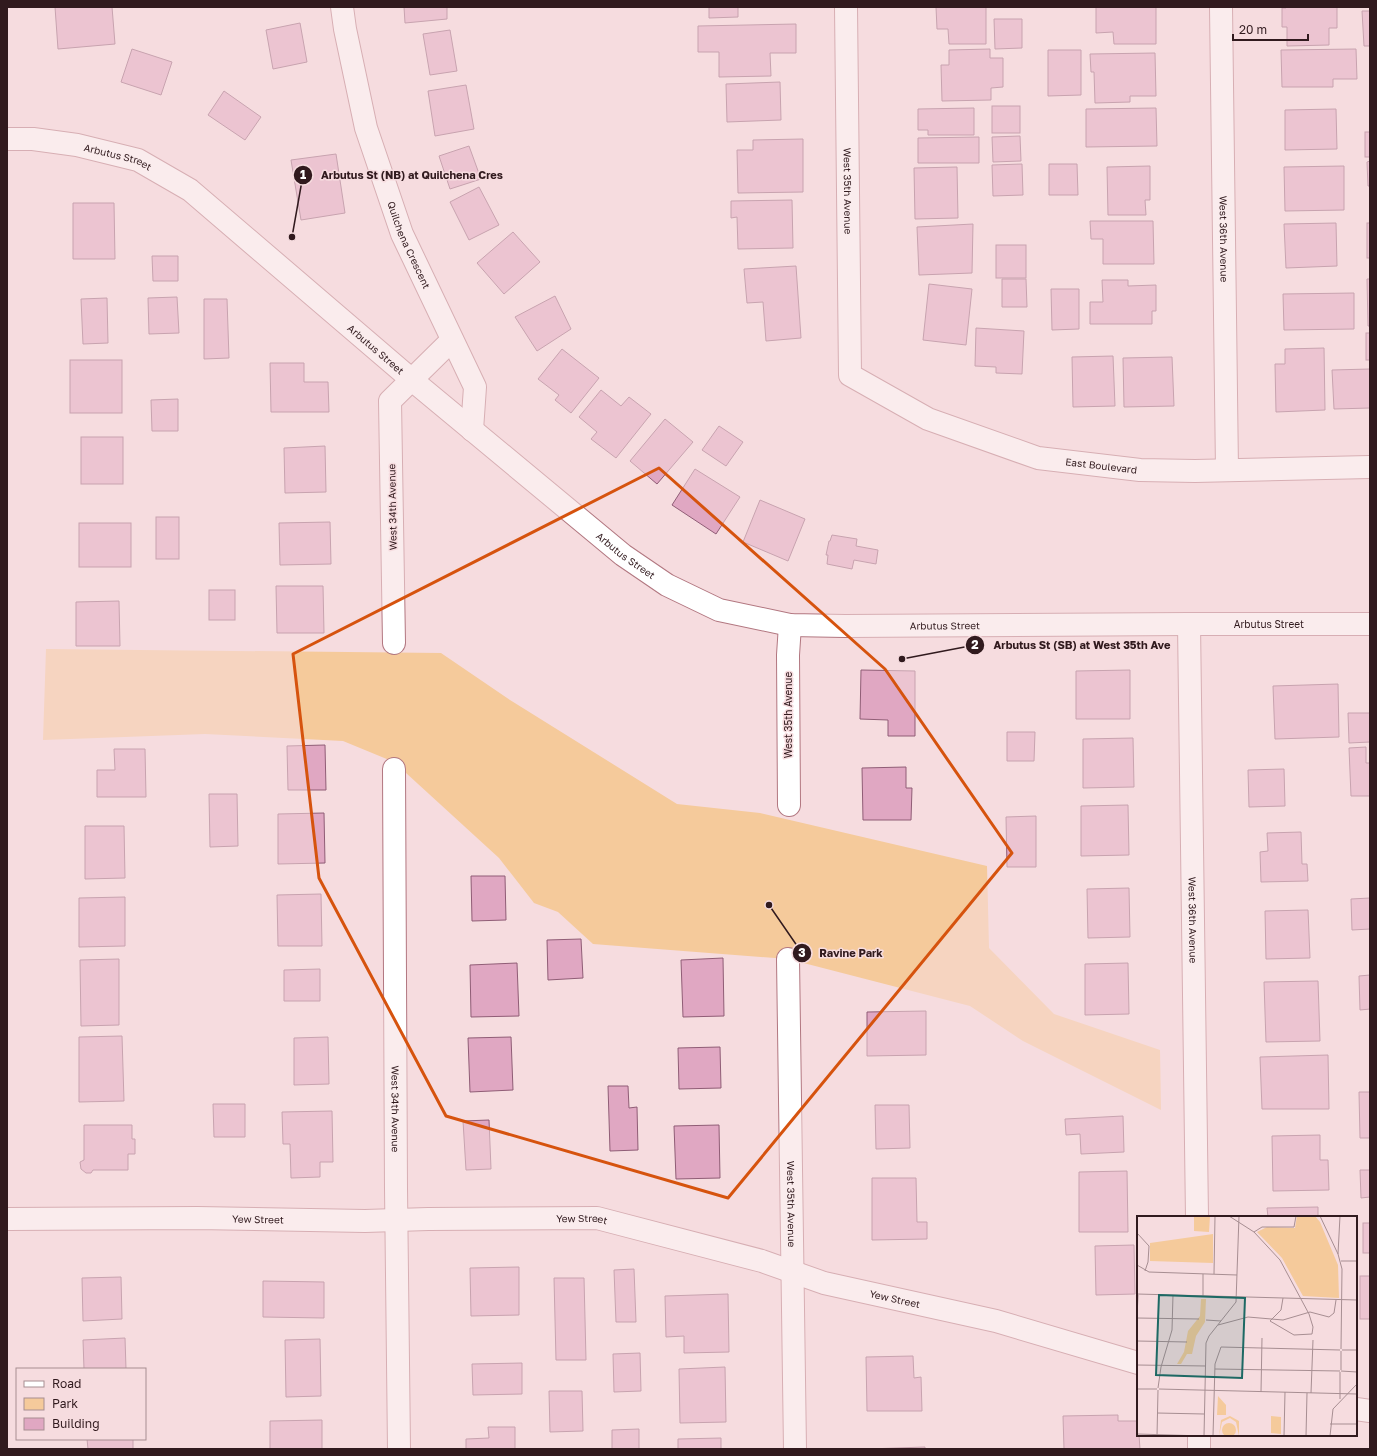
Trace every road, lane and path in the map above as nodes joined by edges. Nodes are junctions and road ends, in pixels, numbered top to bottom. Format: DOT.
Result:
graph roads {
  1 [pos="342,7"];
  2 [pos="846,7"];
  3 [pos="1220,7"];
  4 [pos="7,139"];
  5 [pos="452,340"];
  6 [pos="850,375"];
  7 [pos="412,380"];
  8 [pos="472,430"];
  9 [pos="1370,467"];
  10 [pos="1227,470"];
  11 [pos="1189,624"];
  12 [pos="1370,624"];
  13 [pos="790,625"];
  14 [pos="394,643"];
  15 [pos="394,769"];
  16 [pos="789,804"];
  17 [pos="788,959"];
  18 [pos="1197,1216"];
  19 [pos="7,1219"];
  20 [pos="396,1220"];
  21 [pos="793,1272"];
  22 [pos="1137,1363"];
  23 [pos="1357,1408"];
  24 [pos="1370,1411"];
  25 [pos="1199,1436"];
  26 [pos="399,1449"];
  27 [pos="795,1449"];
  28 [pos="1199,1449"];
  1 -- 5 [label="street, Quilchena Crescent"];
  2 -- 6 [label="street, West 35th Avenue"];
  3 -- 10 [label="street, West 36th Avenue"];
  4 -- 7 [label="street, Arbutus Street"];
  5 -- 7 [label="street, West 34th Avenue"];
  5 -- 8 [label="street, Quilchena Crescent"];
  6 -- 10 [label="street, East Boulevard"];
  7 -- 8 [label="street, Arbutus Street"];
  7 -- 14 [label="street, West 34th Avenue"];
  8 -- 13 [label="street, Arbutus Street"];
  9 -- 10 [label="street, East Boulevard"];
  11 -- 12 [label="street, Arbutus Street"];
  11 -- 13 [label="street, Arbutus Street"];
  11 -- 18 [label="street, West 36th Avenue"];
  13 -- 16 [label="street, West 35th Avenue"];
  15 -- 20 [label="street, West 34th Avenue"];
  17 -- 21 [label="street, West 35th Avenue"];
  19 -- 20 [label="street, Yew Street"];
  20 -- 21 [label="street, Yew Street"];
  20 -- 26 [label="street, West 34th Avenue"];
  21 -- 22 [label="street, Yew Street"];
  21 -- 27 [label="street, West 35th Avenue"];
  23 -- 24 [label="street"];
  25 -- 28 [label="street"];
}
